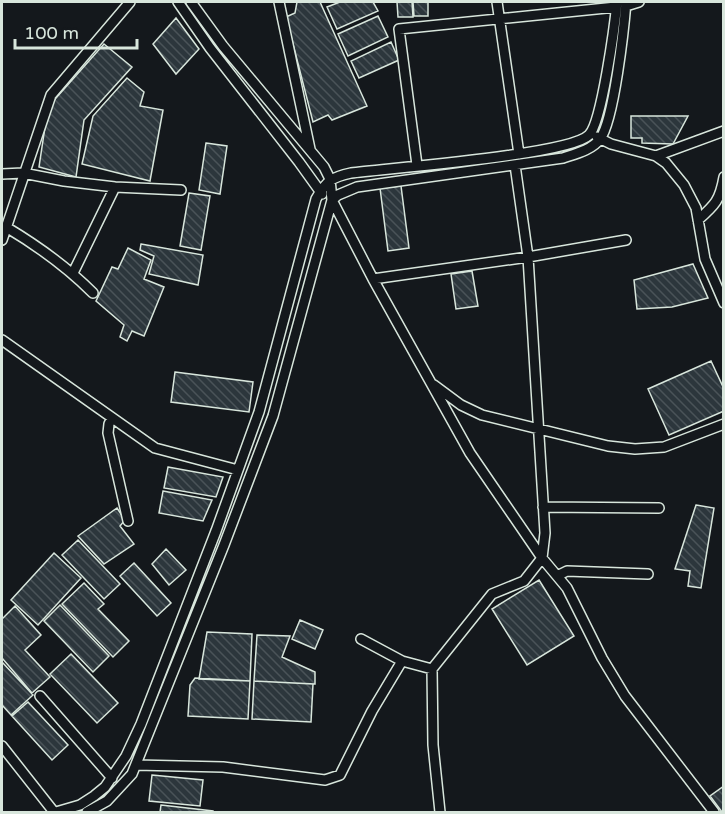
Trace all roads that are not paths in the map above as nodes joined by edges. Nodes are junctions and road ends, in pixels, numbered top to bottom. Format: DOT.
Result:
graph roads {
  1 [pos="130,2"];
  2 [pos="178,2"];
  3 [pos="191,2"];
  4 [pos="279,2"];
  5 [pos="497,2"];
  6 [pos="639,2"];
  7 [pos="621,4"];
  8 [pos="500,18"];
  9 [pos="723,131"];
  10 [pos="591,132"];
  11 [pos="600,140"];
  12 [pos="310,152"];
  13 [pos="519,154"];
  14 [pos="656,156"];
  15 [pos="417,165"];
  16 [pos="515,165"];
  17 [pos="394,168"];
  18 [pos="23,173"];
  19 [pos="2,174"];
  20 [pos="723,177"];
  21 [pos="330,179"];
  22 [pos="396,181"];
  23 [pos="115,187"];
  24 [pos="181,190"];
  25 [pos="319,192"];
  26 [pos="332,200"];
  27 [pos="698,220"];
  28 [pos="6,227"];
  29 [pos="2,240"];
  30 [pos="626,240"];
  31 [pos="528,257"];
  32 [pos="74,273"];
  33 [pos="373,279"];
  34 [pos="93,293"];
  35 [pos="723,303"];
  36 [pos="2,340"];
  37 [pos="429,382"];
  38 [pos="112,418"];
  39 [pos="723,424"];
  40 [pos="537,429"];
  41 [pos="238,470"];
  42 [pos="543,507"];
  43 [pos="659,508"];
  44 [pos="129,521"];
  45 [pos="542,558"];
  46 [pos="648,574"];
  47 [pos="557,576"];
  48 [pos="361,639"];
  49 [pos="402,661"];
  50 [pos="432,669"];
  51 [pos="40,696"];
  52 [pos="2,746"];
  53 [pos="136,765"];
  54 [pos="112,778"];
  55 [pos="55,813"];
  56 [pos="87,813"];
  57 [pos="440,813"];
  58 [pos="714,813"];
  1 -- 18 [label="street"];
  2 -- 25 [label="street"];
  3 -- 12 [label="street"];
  4 -- 12 [label="street"];
  5 -- 8 [label="street"];
  6 -- 7 [label="street"];
  7 -- 8 [label="street"];
  7 -- 10 [label="street"];
  7 -- 11 [label="street"];
  8 -- 13 [label="street"];
  8 -- 15 [label="street"];
  9 -- 14 [label="street"];
  10 -- 11 [label="street"];
  10 -- 13 [label="street"];
  11 -- 14 [label="street"];
  11 -- 16 [label="street"];
  12 -- 21 [label="street"];
  13 -- 15 [label="street"];
  14 -- 27 [label="street"];
  15 -- 17 [label="street"];
  16 -- 22 [label="street"];
  16 -- 31 [label="street"];
  17 -- 21 [label="street"];
  17 -- 22 [label="street"];
  18 -- 19 [label="street"];
  18 -- 23 [label="street"];
  18 -- 28 [label="street"];
  20 -- 27 [label="street"];
  21 -- 25 [label="street"];
  21 -- 26 [label="street"];
  22 -- 26 [label="street"];
  23 -- 24 [label="street"];
  23 -- 32 [label="street"];
  25 -- 26 [label="street"];
  25 -- 41 [label="street"];
  26 -- 33 [label="street"];
  26 -- 53 [label="street"];
  27 -- 35 [label="street"];
  28 -- 29 [label="street"];
  28 -- 32 [label="street"];
  30 -- 31 [label="street"];
  31 -- 33 [label="street"];
  31 -- 40 [label="street"];
  32 -- 34 [label="street"];
  33 -- 37 [label="street"];
  36 -- 38 [label="street"];
  37 -- 40 [label="street"];
  37 -- 45 [label="street"];
  38 -- 41 [label="street"];
  38 -- 44 [label="street"];
  39 -- 40 [label="street"];
  40 -- 42 [label="street"];
  41 -- 54 [label="street"];
  42 -- 43 [label="street"];
  42 -- 45 [label="street"];
  45 -- 47 [label="street"];
  45 -- 50 [label="street"];
  46 -- 47 [label="street"];
  47 -- 58 [label="street"];
  48 -- 49 [label="street"];
  49 -- 50 [label="street"];
  49 -- 53 [label="street"];
  50 -- 57 [label="street"];
  51 -- 54 [label="street"];
  52 -- 55 [label="street"];
  53 -- 56 [label="street"];
  54 -- 55 [label="street"];
}
